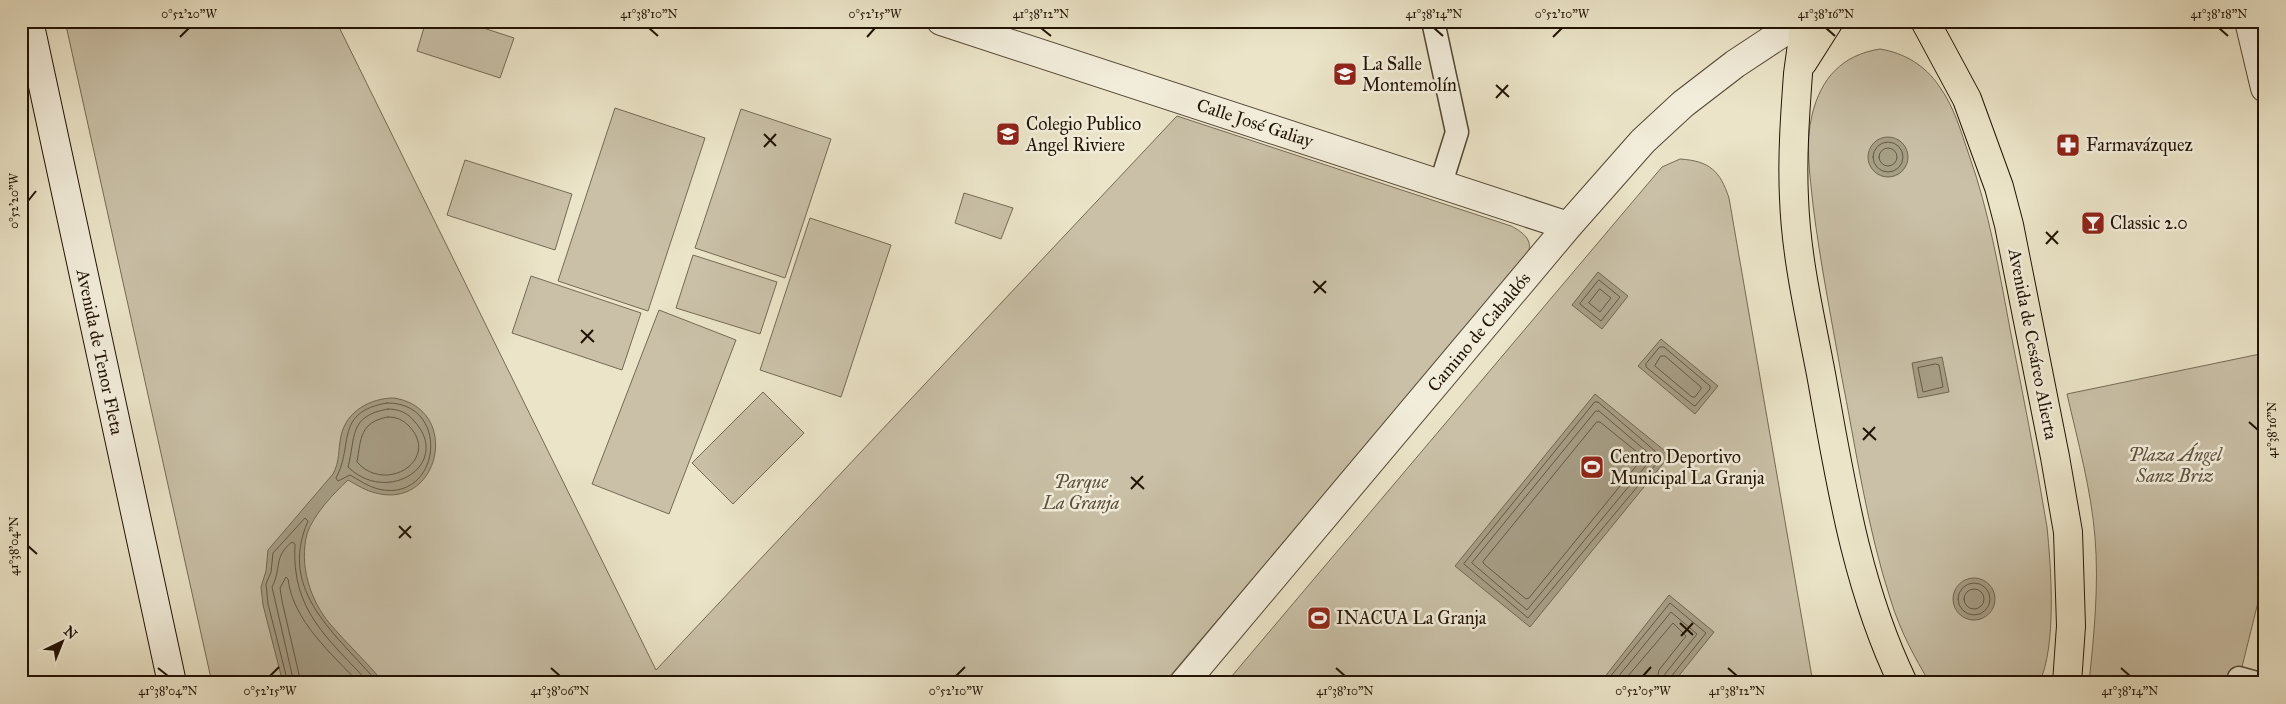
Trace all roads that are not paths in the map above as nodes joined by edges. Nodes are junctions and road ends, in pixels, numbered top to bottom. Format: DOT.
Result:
graph roads {
  1 [pos="29,21"];
  2 [pos="941,21"];
  3 [pos="1433,21"];
  4 [pos="1925,21"];
  5 [pos="2249,21"];
  6 [pos="1811,22"];
  7 [pos="973,28"];
  8 [pos="2265,88"];
  9 [pos="1441,183"];
  10 [pos="1568,226"];
  11 [pos="172,683"];
  12 [pos="1184,683"];
  13 [pos="1903,683"];
  14 [pos="2067,683"];
  1 -- 11 [label="street, Avenida de Tenor Fleta"];
  2 -- 7 [label="street, Calle José Galiay"];
  3 -- 9 [label="street"];
  4 -- 14 [label="main road, Avenida de Cesáreo Alierta"];
  5 -- 8 [label="street"];
  6 -- 10 [label="street, Camino de Cabaldós"];
  6 -- 13 [label="main road"];
  7 -- 9 [label="street, Calle José Galiay"];
  9 -- 10 [label="street, Calle José Galiay"];
  10 -- 12 [label="street, Camino de Cabaldós"];
}
